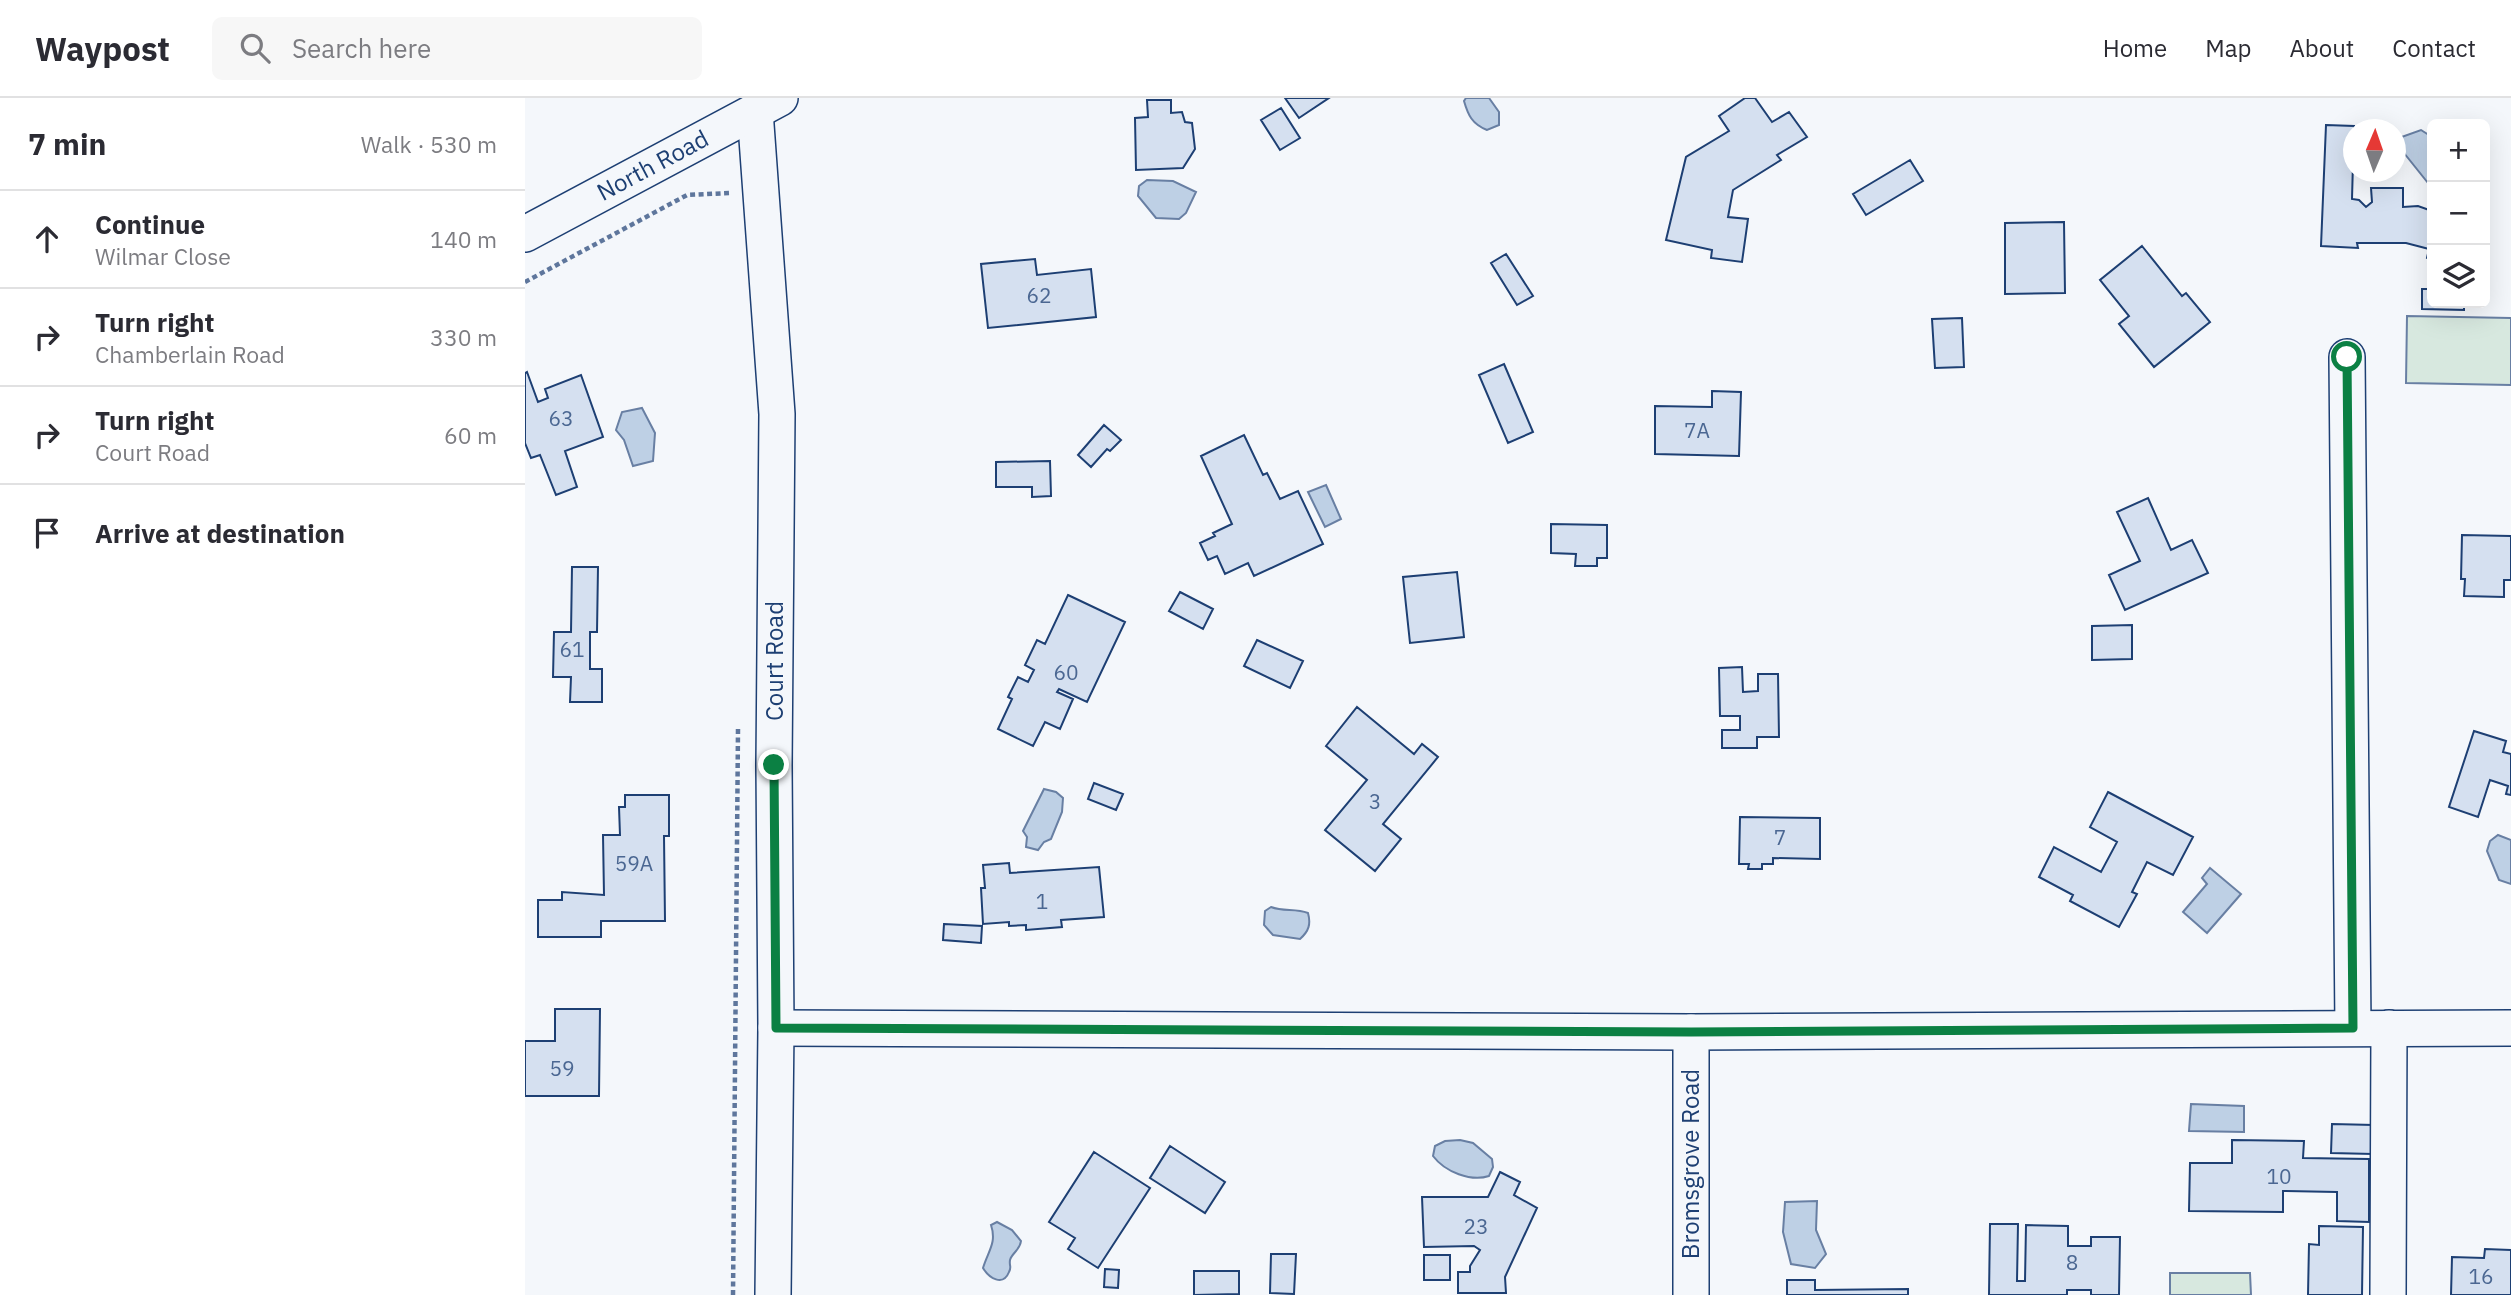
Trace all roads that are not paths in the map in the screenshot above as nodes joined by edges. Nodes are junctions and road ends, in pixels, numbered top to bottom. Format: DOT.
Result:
graph roads {
  1 [pos="767,105"];
  2 [pos="525,234"];
  3 [pos="2347,357"];
  4 [pos="776,1028"];
  5 [pos="2353,1028"];
  6 [pos="2389,1028"];
  7 [pos="2511,1028"];
  8 [pos="1691,1032"];
  9 [pos="773,1295"];
  10 [pos="1691,1295"];
  11 [pos="2388,1295"];
  1 -- 2 [label="street, North Road"];
  1 -- 4 [label="street, Court Road"];
  3 -- 5 [label="street"];
  4 -- 8 [label="street"];
  4 -- 9 [label="street, Court Road"];
  5 -- 6 [label="street"];
  5 -- 8 [label="street"];
  6 -- 7 [label="street"];
  6 -- 11 [label="street"];
  8 -- 10 [label="street, Bromsgrove Road"];
}
